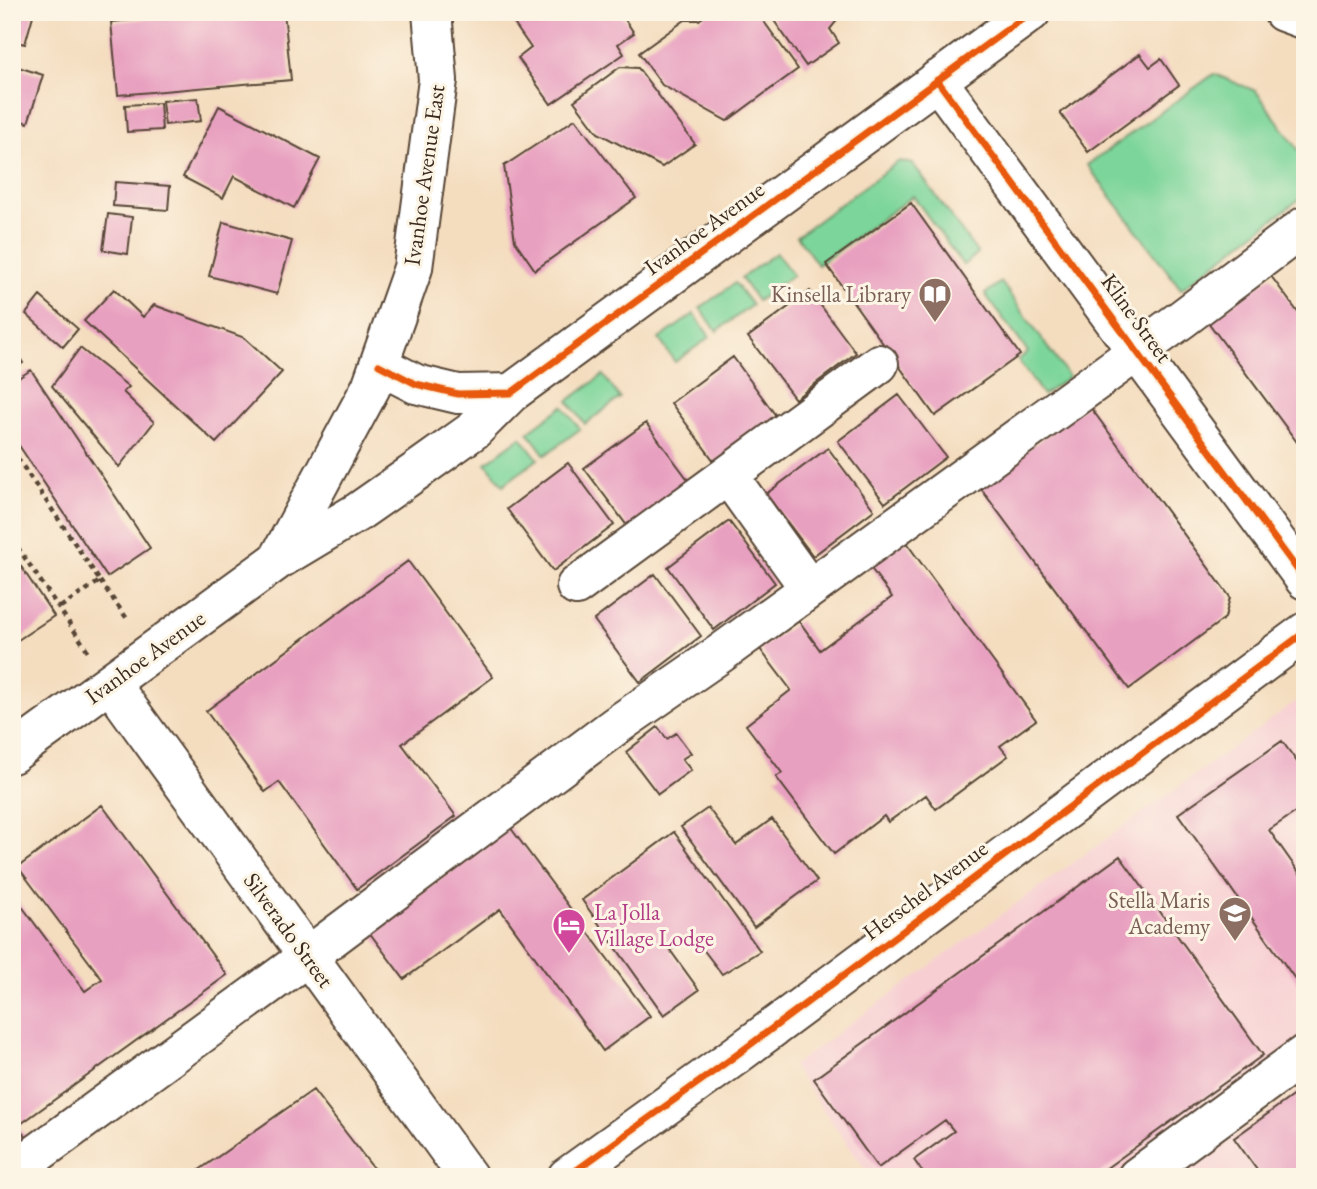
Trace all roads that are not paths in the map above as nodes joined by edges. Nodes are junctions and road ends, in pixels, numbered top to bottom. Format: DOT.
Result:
graph roads {
  1 [pos="432,12"];
  2 [pos="1031,12"];
  3 [pos="1283,12"];
  4 [pos="1305,20"];
  5 [pos="937,80"];
  6 [pos="1305,226"];
  7 [pos="1137,351"];
  8 [pos="879,364"];
  9 [pos="379,365"];
  10 [pos="511,393"];
  11 [pos="728,475"];
  12 [pos="278,560"];
  13 [pos="1305,580"];
  14 [pos="576,586"];
  15 [pos="809,588"];
  16 [pos="1305,632"];
  17 [pos="110,683"];
  18 [pos="12,754"];
  19 [pos="308,956"];
  20 [pos="1305,1054"];
  21 [pos="12,1172"];
  22 [pos="468,1177"];
  23 [pos="567,1177"];
  24 [pos="1136,1177"];
  1 -- 9 [label="street, Ivanhoe Avenue East"];
  2 -- 5 [label="street, Ivanhoe Avenue"];
  3 -- 4 [label="street"];
  5 -- 7 [label="street, Kline Street"];
  5 -- 10 [label="street, Ivanhoe Avenue"];
  6 -- 7 [label="street"];
  7 -- 13 [label="street, Kline Street"];
  7 -- 15 [label="street"];
  8 -- 11 [label="street"];
  9 -- 10 [label="street"];
  9 -- 12 [label="street, Ivanhoe Avenue East"];
  10 -- 12 [label="street, Ivanhoe Avenue"];
  11 -- 14 [label="street"];
  11 -- 15 [label="street"];
  12 -- 17 [label="street, Ivanhoe Avenue"];
  15 -- 19 [label="street"];
  16 -- 23 [label="street, Herschel Avenue"];
  17 -- 18 [label="street, Ivanhoe Avenue"];
  17 -- 19 [label="street, Silverado Street"];
  19 -- 21 [label="street"];
  19 -- 22 [label="street, Silverado Street"];
  20 -- 24 [label="street"];
}
